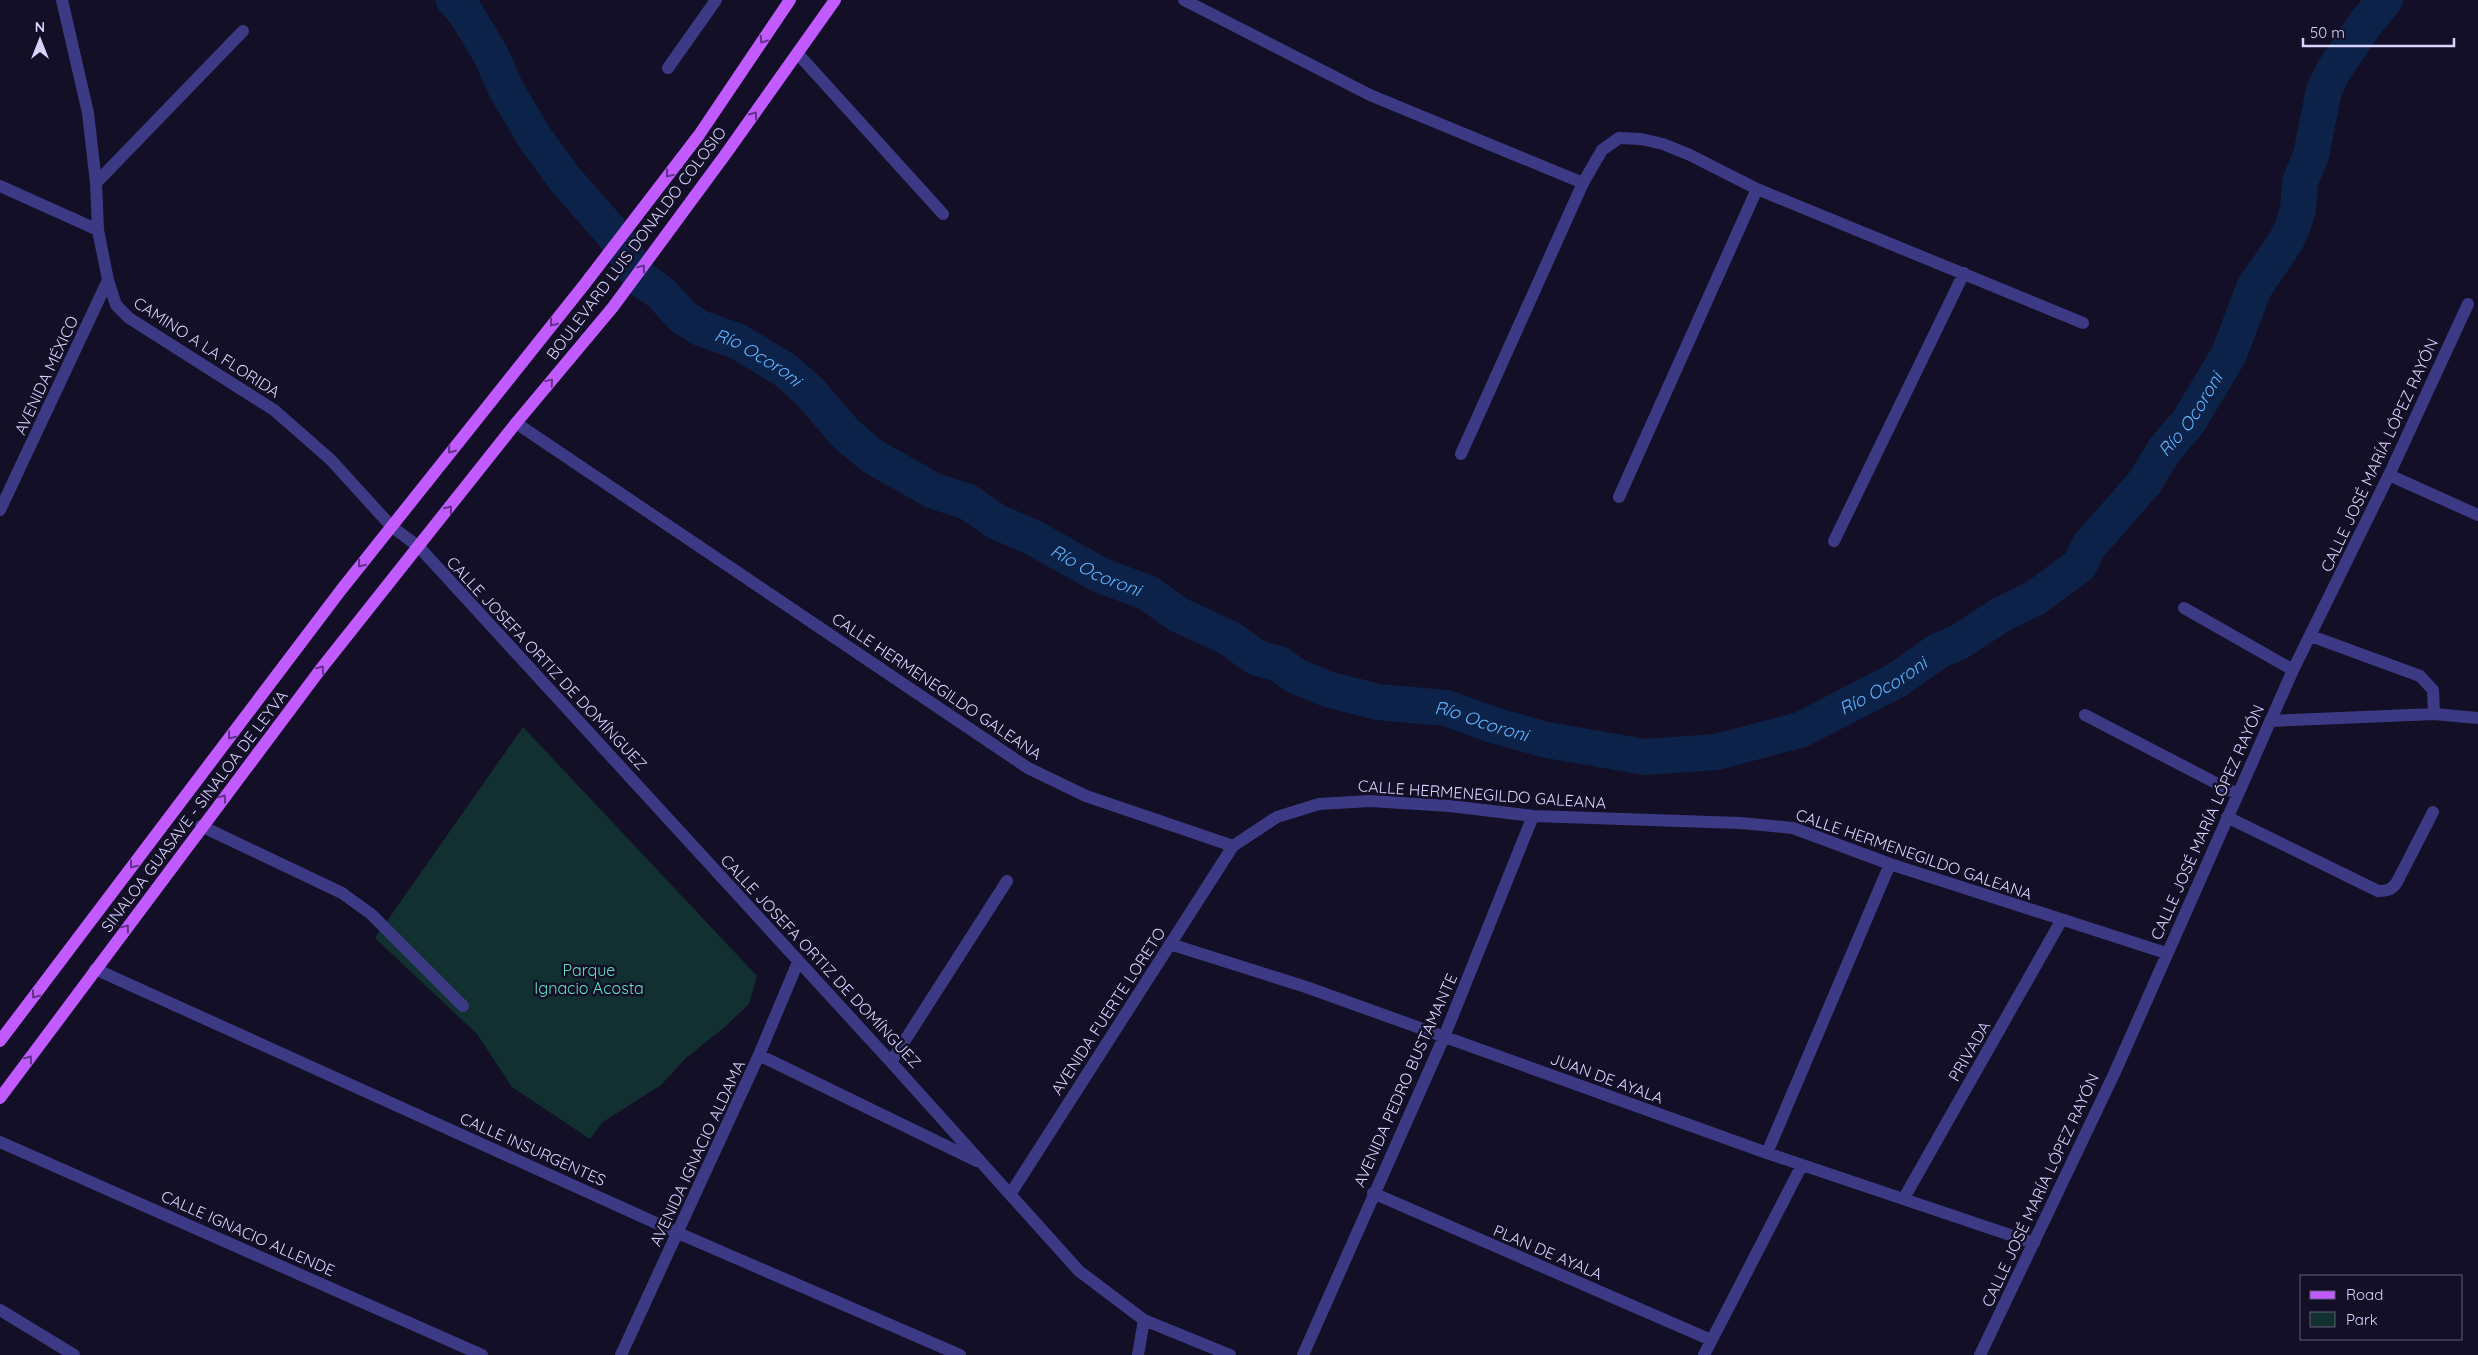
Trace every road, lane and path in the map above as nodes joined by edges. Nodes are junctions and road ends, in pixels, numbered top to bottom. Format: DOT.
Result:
graph roads {
  1 [pos="62,0"];
  2 [pos="716,0"];
  3 [pos="790,0"];
  4 [pos="835,0"];
  5 [pos="1184,0"];
  6 [pos="243,31"];
  7 [pos="798,54"];
  8 [pos="668,68"];
  9 [pos="1584,183"];
  10 [pos="96,184"];
  11 [pos="0,186"];
  12 [pos="1757,190"];
  13 [pos="943,214"];
  14 [pos="98,230"];
  15 [pos="1964,273"];
  16 [pos="108,280"];
  17 [pos="2468,304"];
  18 [pos="2083,323"];
  19 [pos="516,423"];
  20 [pos="1461,454"];
  21 [pos="2389,475"];
  22 [pos="1619,497"];
  23 [pos="0,510"];
  24 [pos="2478,515"];
  25 [pos="391,526"];
  26 [pos="1834,541"];
  27 [pos="418,548"];
  28 [pos="2184,608"];
  29 [pos="2310,636"];
  30 [pos="2293,670"];
  31 [pos="2434,714"];
  32 [pos="2085,715"];
  33 [pos="2478,718"];
  34 [pos="2270,721"];
  35 [pos="2237,794"];
  36 [pos="2433,812"];
  37 [pos="1533,816"];
  38 [pos="2227,817"];
  39 [pos="201,826"];
  40 [pos="1233,846"];
  41 [pos="1890,864"];
  42 [pos="1007,881"];
  43 [pos="2062,920"];
  44 [pos="1170,944"];
  45 [pos="2166,953"];
  46 [pos="798,962"];
  47 [pos="95,969"];
  48 [pos="464,1006"];
  49 [pos="1444,1037"];
  50 [pos="0,1041"];
  51 [pos="759,1056"];
  52 [pos="891,1062"];
  53 [pos="0,1098"];
  54 [pos="0,1142"];
  55 [pos="1767,1153"];
  56 [pos="984,1164"];
  57 [pos="1802,1165"];
  58 [pos="1373,1193"];
  59 [pos="1011,1194"];
  60 [pos="1904,1198"];
  61 [pos="678,1233"];
  62 [pos="2034,1243"];
  63 [pos="0,1310"];
  64 [pos="1144,1320"];
  65 [pos="1711,1340"];
  66 [pos="478,1353"];
  67 [pos="74,1355"];
  68 [pos="460,1355"];
  69 [pos="621,1355"];
  70 [pos="960,1355"];
  71 [pos="1138,1355"];
  72 [pos="1230,1355"];
  73 [pos="1302,1355"];
  74 [pos="1704,1355"];
  75 [pos="1980,1355"];
  1 -- 10 [label="street, CAMINO A LA FLORIDA"];
  2 -- 8 [label="street"];
  3 -- 25 [label="main road, BOULEVARD LUIS DONALDO COLOSIO, one-way"];
  4 -- 7 [label="main road, BOULEVARD LUIS DONALDO COLOSIO"];
  5 -- 9 [label="street"];
  6 -- 10 [label="street"];
  7 -- 13 [label="street"];
  19 -- 7 [label="main road, BOULEVARD LUIS DONALDO COLOSIO, one-way"];
  9 -- 12 [label="street"];
  9 -- 20 [label="street"];
  10 -- 14 [label="street, CAMINO A LA FLORIDA"];
  11 -- 14 [label="street"];
  12 -- 15 [label="street"];
  12 -- 22 [label="street"];
  14 -- 16 [label="street, CAMINO A LA FLORIDA"];
  15 -- 18 [label="street"];
  15 -- 26 [label="street"];
  16 -- 23 [label="street, AVENIDA MÉXICO"];
  16 -- 25 [label="street, CAMINO A LA FLORIDA"];
  17 -- 21 [label="street, CALLE JOSÉ MARÍA LÓPEZ RAYÓN"];
  27 -- 19 [label="main road, BOULEVARD LUIS DONALDO COLOSIO, one-way"];
  19 -- 40 [label="street, CALLE HERMENEGILDO GALEANA"];
  21 -- 24 [label="street"];
  21 -- 29 [label="street, CALLE JOSÉ MARÍA LÓPEZ RAYÓN"];
  25 -- 27 [label="street, CAMINO A LA FLORIDA"];
  25 -- 50 [label="main road, SINALOA GUASAVE - SINALOA DE LEYVA, one-way"];
  39 -- 27 [label="main road, SINALOA GUASAVE - SINALOA DE LEYVA, one-way"];
  27 -- 46 [label="street, CALLE JOSEFA ORTIZ DE DOMÍNGUEZ"];
  28 -- 30 [label="street"];
  29 -- 30 [label="street, CALLE JOSÉ MARÍA LÓPEZ RAYÓN"];
  29 -- 31 [label="street"];
  30 -- 34 [label="street, CALLE JOSÉ MARÍA LÓPEZ RAYÓN"];
  31 -- 33 [label="street"];
  31 -- 34 [label="street"];
  32 -- 35 [label="street"];
  34 -- 35 [label="street, CALLE JOSÉ MARÍA LÓPEZ RAYÓN"];
  35 -- 38 [label="street, CALLE JOSÉ MARÍA LÓPEZ RAYÓN"];
  36 -- 38 [label="street"];
  37 -- 40 [label="street, CALLE HERMENEGILDO GALEANA"];
  37 -- 41 [label="street, CALLE HERMENEGILDO GALEANA"];
  37 -- 49 [label="street, AVENIDA PEDRO BUSTAMANTE"];
  38 -- 45 [label="street, CALLE JOSÉ MARÍA LÓPEZ RAYÓN"];
  47 -- 39 [label="main road, SINALOA GUASAVE - SINALOA DE LEYVA, one-way"];
  39 -- 48 [label="street"];
  40 -- 44 [label="street, AVENIDA FUERTE LORETO"];
  41 -- 43 [label="street, CALLE HERMENEGILDO GALEANA"];
  41 -- 55 [label="street"];
  42 -- 52 [label="street"];
  43 -- 45 [label="street, CALLE HERMENEGILDO GALEANA"];
  43 -- 60 [label="street, PRIVADA"];
  44 -- 49 [label="street, JUAN DE AYALA"];
  44 -- 59 [label="street, AVENIDA FUERTE LORETO"];
  45 -- 62 [label="street, CALLE JOSÉ MARÍA LÓPEZ RAYÓN"];
  46 -- 51 [label="street, AVENIDA IGNACIO ALDAMA"];
  46 -- 52 [label="street, CALLE JOSEFA ORTIZ DE DOMÍNGUEZ"];
  53 -- 47 [label="main road, SINALOA GUASAVE - SINALOA DE LEYVA, one-way"];
  47 -- 61 [label="street, CALLE INSURGENTES"];
  49 -- 55 [label="street, JUAN DE AYALA"];
  49 -- 58 [label="street, AVENIDA PEDRO BUSTAMANTE"];
  51 -- 56 [label="street"];
  51 -- 61 [label="street, AVENIDA IGNACIO ALDAMA"];
  52 -- 56 [label="street, CALLE JOSEFA ORTIZ DE DOMÍNGUEZ"];
  54 -- 66 [label="street, CALLE IGNACIO ALLENDE"];
  55 -- 57 [label="street, JUAN DE AYALA"];
  56 -- 59 [label="street, CALLE JOSEFA ORTIZ DE DOMÍNGUEZ"];
  57 -- 60 [label="street, JUAN DE AYALA"];
  57 -- 65 [label="street"];
  58 -- 65 [label="street, PLAN DE AYALA"];
  58 -- 73 [label="street, AVENIDA PEDRO BUSTAMANTE"];
  59 -- 64 [label="street, CALLE JOSEFA ORTIZ DE DOMÍNGUEZ"];
  60 -- 62 [label="street, JUAN DE AYALA"];
  61 -- 69 [label="street, AVENIDA IGNACIO ALDAMA"];
  61 -- 70 [label="street, CALLE INSURGENTES"];
  62 -- 75 [label="street, CALLE JOSÉ MARÍA LÓPEZ RAYÓN"];
  63 -- 67 [label="street"];
  64 -- 71 [label="street"];
  64 -- 72 [label="street, CALLE JOSEFA ORTIZ DE DOMÍNGUEZ"];
  65 -- 74 [label="street"];
  66 -- 68 [label="street"];
}
